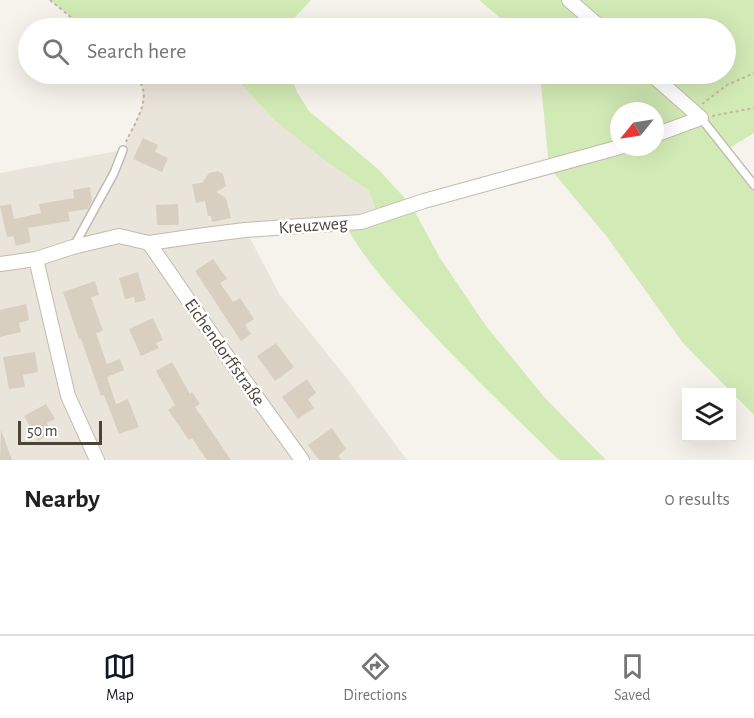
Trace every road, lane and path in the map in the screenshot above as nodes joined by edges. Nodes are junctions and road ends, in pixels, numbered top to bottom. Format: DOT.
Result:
graph roads {
  1 [pos="51,0"];
  2 [pos="569,0"];
  3 [pos="72,18"];
  4 [pos="590,18"];
  5 [pos="754,73"];
  6 [pos="736,81"];
  7 [pos="140,84"];
  8 [pos="662,84"];
  9 [pos="729,84"];
  10 [pos="754,108"];
  11 [pos="697,114"];
  12 [pos="664,130"];
  13 [pos="123,150"];
  14 [pos="610,150"];
  15 [pos="754,185"];
  16 [pos="149,243"];
  17 [pos="73,247"];
  18 [pos="36,260"];
  19 [pos="0,264"];
  20 [pos="97,460"];
  21 [pos="302,460"];
  1 -- 3 [label="path"];
  2 -- 4 [label="street"];
  5 -- 6 [label="path"];
  7 -- 13 [label="path"];
  8 -- 11 [label="street"];
  9 -- 11 [label="path"];
  10 -- 11 [label="path"];
  11 -- 12 [label="street"];
  11 -- 15 [label="lane"];
  13 -- 17 [label="lane"];
  14 -- 16 [label="street, Kreuzweg"];
  16 -- 17 [label="street, Kreuzweg"];
  16 -- 21 [label="street, Eichendorffstraße"];
  17 -- 18 [label="street, Kreuzweg"];
  18 -- 19 [label="street, Kreuzweg"];
  18 -- 20 [label="street"];
}
